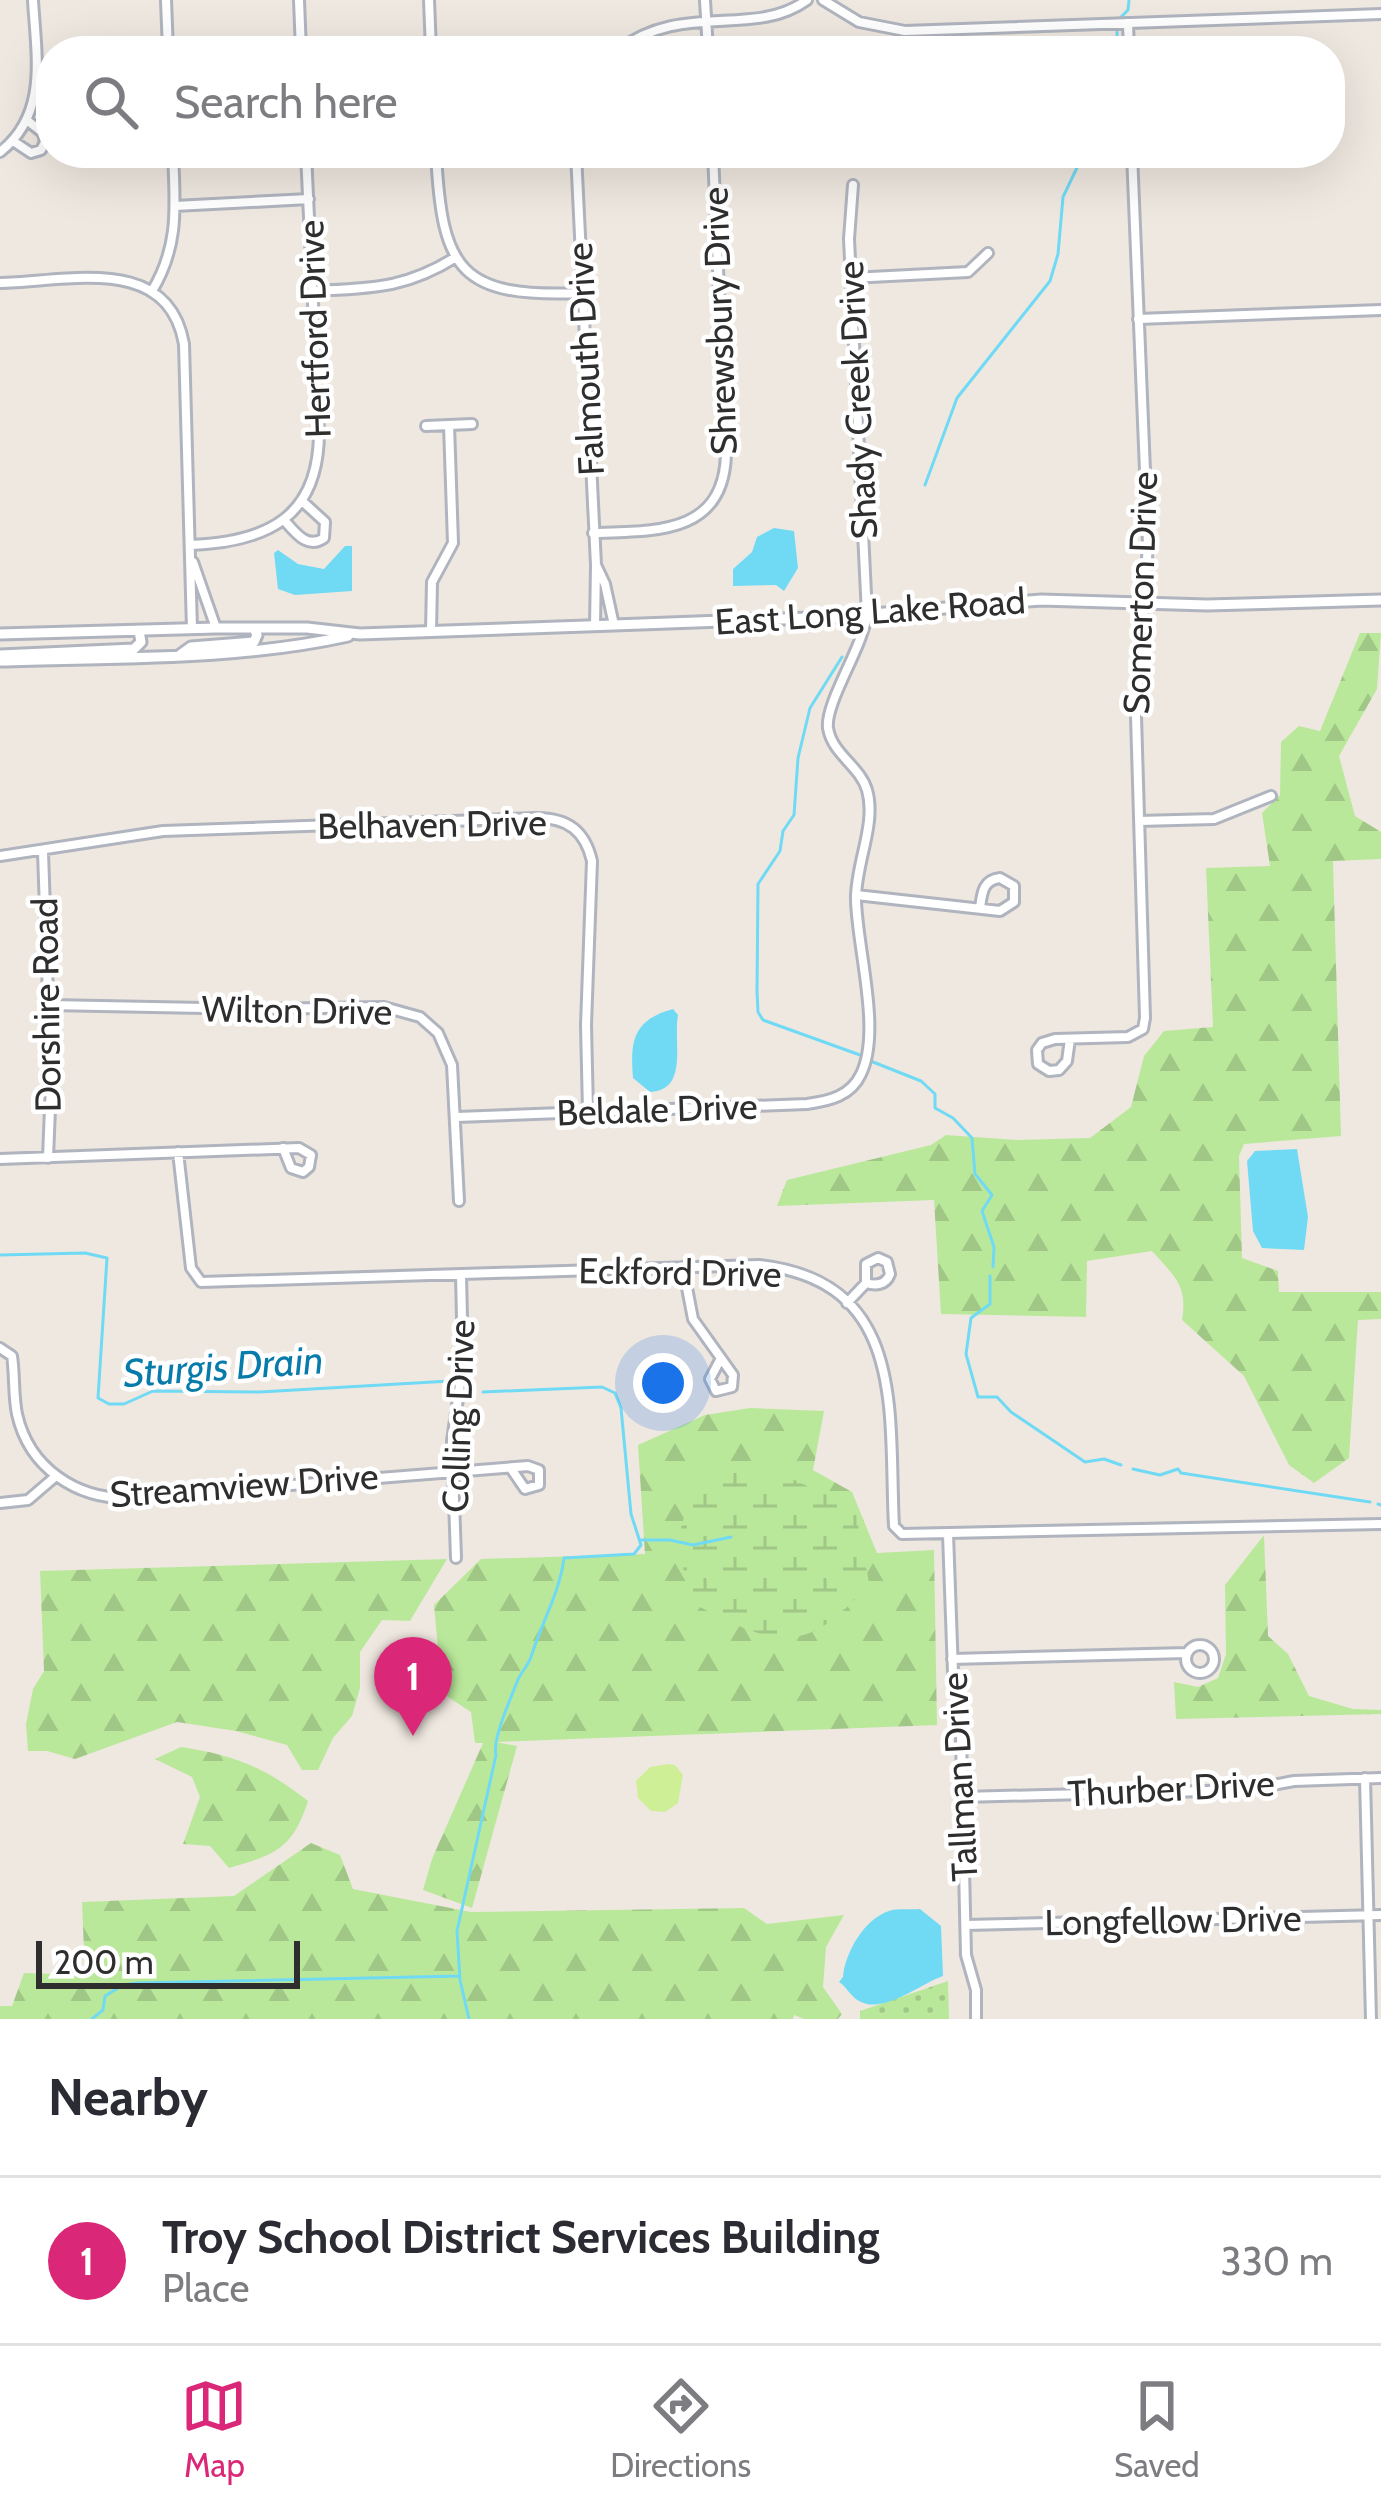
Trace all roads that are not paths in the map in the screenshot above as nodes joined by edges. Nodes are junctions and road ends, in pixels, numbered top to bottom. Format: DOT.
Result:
graph roads {
  1 [pos="33,0"];
  2 [pos="166,0"];
  3 [pos="299,0"];
  4 [pos="429,0"];
  5 [pos="705,0"];
  6 [pos="807,0"];
  7 [pos="823,0"];
  8 [pos="1381,14"];
  9 [pos="706,18"];
  10 [pos="1128,23"];
  11 [pos="167,36"];
  12 [pos="301,36"];
  13 [pos="430,36"];
  14 [pos="640,36"];
  15 [pos="707,36"];
  16 [pos="1128,36"];
  17 [pos="36,63"];
  18 [pos="36,88"];
  19 [pos="28,121"];
  20 [pos="36,127"];
  21 [pos="13,141"];
  22 [pos="0,152"];
  23 [pos="36,152"];
  24 [pos="174,168"];
  25 [pos="307,168"];
  26 [pos="437,168"];
  27 [pos="577,168"];
  28 [pos="714,168"];
  29 [pos="1133,168"];
  30 [pos="853,185"];
  31 [pos="308,199"];
  32 [pos="176,206"];
  33 [pos="988,253"];
  34 [pos="456,257"];
  35 [pos="851,278"];
  36 [pos="0,283"];
  37 [pos="152,291"];
  38 [pos="313,291"];
  39 [pos="582,292"];
  40 [pos="1381,310"];
  41 [pos="1138,319"];
  42 [pos="472,424"];
  43 [pos="449,425"];
  44 [pos="426,426"];
  45 [pos="302,501"];
  46 [pos="284,520"];
  47 [pos="593,533"];
  48 [pos="191,550"];
  49 [pos="596,565"];
  50 [pos="1381,600"];
  51 [pos="1145,602"];
  52 [pos="867,615"];
  53 [pos="614,625"];
  54 [pos="596,626"];
  55 [pos="192,628"];
  56 [pos="216,628"];
  57 [pos="254,628"];
  58 [pos="139,631"];
  59 [pos="431,631"];
  60 [pos="0,634"];
  61 [pos="359,634"];
  62 [pos="180,655"];
  63 [pos="0,658"];
  64 [pos="1271,796"];
  65 [pos="1139,821"];
  66 [pos="43,852"];
  67 [pos="0,856"];
  68 [pos="856,895"];
  69 [pos="980,908"];
  70 [pos="49,1004"];
  71 [pos="1070,1039"];
  72 [pos="589,1111"];
  73 [pos="457,1117"];
  74 [pos="283,1148"];
  75 [pos="178,1152"];
  76 [pos="48,1158"];
  77 [pos="0,1160"];
  78 [pos="459,1201"];
  79 [pos="683,1267"];
  80 [pos="461,1275"];
  81 [pos="866,1283"];
  82 [pos="847,1304"];
  83 [pos="0,1348"];
  84 [pos="720,1360"];
  85 [pos="453,1470"];
  86 [pos="512,1470"];
  87 [pos="56,1476"];
  88 [pos="0,1503"];
  89 [pos="1381,1523"];
  90 [pos="948,1534"];
  91 [pos="456,1558"];
  92 [pos="1187,1653"];
  93 [pos="952,1659"];
  94 [pos="1365,1778"];
  95 [pos="1381,1778"];
  96 [pos="962,1797"];
  97 [pos="1369,1915"];
  98 [pos="1381,1915"];
  99 [pos="966,1925"];
  100 [pos="976,2019"];
  101 [pos="1371,2019"];
  1 -- 17 [label="street"];
  2 -- 11 [label="street"];
  3 -- 12 [label="street"];
  4 -- 13 [label="street"];
  5 -- 9 [label="street"];
  6 -- 9 [label="street"];
  7 -- 10 [label="street"];
  8 -- 10 [label="street"];
  9 -- 14 [label="street"];
  9 -- 15 [label="street"];
  10 -- 16 [label="street"];
  18 -- 19 [label="street"];
  19 -- 20 [label="street"];
  19 -- 21 [label="street"];
  21 -- 22 [label="street"];
  21 -- 23 [label="street"];
  24 -- 32 [label="street"];
  25 -- 31 [label="street, Hertford Drive"];
  26 -- 34 [label="street"];
  27 -- 39 [label="street, Falmouth Drive"];
  28 -- 47 [label="street, Shrewsbury Drive"];
  29 -- 41 [label="street, Somerton Drive"];
  30 -- 35 [label="street, Shady Creek Drive"];
  31 -- 32 [label="street"];
  31 -- 38 [label="street, Hertford Drive"];
  32 -- 37 [label="street"];
  33 -- 35 [label="street"];
  34 -- 38 [label="street"];
  34 -- 39 [label="street"];
  35 -- 52 [label="street, Shady Creek Drive"];
  36 -- 37 [label="street"];
  37 -- 48 [label="street"];
  38 -- 45 [label="street, Hertford Drive"];
  39 -- 47 [label="street, Falmouth Drive"];
  40 -- 41 [label="street"];
  41 -- 51 [label="street, Somerton Drive"];
  42 -- 43 [label="street"];
  43 -- 44 [label="street"];
  43 -- 59 [label="street"];
  45 -- 46 [label="street, Hertford Drive"];
  45 -- 46 [label="street"];
  46 -- 48 [label="street, Hertford Drive"];
  47 -- 49 [label="street, Falmouth Drive"];
  48 -- 55 [label="street"];
  48 -- 56 [label="street"];
  49 -- 53 [label="street, Falmouth Drive"];
  49 -- 54 [label="street, Falmouth Drive"];
  50 -- 51 [label="main road, East Long Lake Road"];
  51 -- 52 [label="main road, East Long Lake Road"];
  51 -- 65 [label="street, Somerton Drive"];
  52 -- 53 [label="main road, East Long Lake Road"];
  52 -- 68 [label="street"];
  53 -- 54 [label="main road, East Long Lake Road"];
  54 -- 59 [label="main road, East Long Lake Road"];
  55 -- 56 [label="main road, East Long Lake Road"];
  55 -- 58 [label="main road, East Long Lake Road"];
  56 -- 57 [label="main road, East Long Lake Road"];
  57 -- 61 [label="main road, East Long Lake Road"];
  57 -- 62 [label="main road"];
  58 -- 60 [label="main road, East Long Lake Road"];
  58 -- 63 [label="main road"];
  59 -- 61 [label="main road, East Long Lake Road"];
  61 -- 62 [label="main road, East Long Lake Road"];
  62 -- 63 [label="main road, East Long Lake Road"];
  64 -- 65 [label="street"];
  65 -- 71 [label="street, Somerton Drive"];
  66 -- 67 [label="street, Belhaven Drive"];
  66 -- 70 [label="street, Dorshire Road"];
  66 -- 72 [label="street, Belhaven Drive"];
  68 -- 69 [label="street"];
  68 -- 72 [label="street, Beldale Drive"];
  69 -- 69 [label="street"];
  70 -- 73 [label="street, Wilton Drive"];
  70 -- 76 [label="street, Dorshire Road"];
  71 -- 71 [label="street"];
  72 -- 73 [label="street, Beldale Drive"];
  73 -- 78 [label="street, Wilton Drive"];
  74 -- 75 [label="street"];
  75 -- 76 [label="street"];
  75 -- 80 [label="street, Eckford Drive"];
  76 -- 77 [label="street"];
  79 -- 80 [label="street, Eckford Drive"];
  79 -- 82 [label="street, Eckford Drive"];
  79 -- 84 [label="street"];
  80 -- 85 [label="street, Colling Drive"];
  81 -- 82 [label="street"];
  82 -- 90 [label="street, Eckford Drive"];
  83 -- 87 [label="street, Streamview Drive"];
  85 -- 86 [label="street, Streamview Drive"];
  85 -- 87 [label="street, Streamview Drive"];
  85 -- 91 [label="street, Colling Drive"];
  87 -- 88 [label="street"];
  89 -- 90 [label="street, Eckford Drive"];
  90 -- 93 [label="street, Tallman Drive"];
  92 -- 93 [label="street"];
  93 -- 96 [label="street, Tallman Drive"];
  94 -- 95 [label="street, Thurber Drive"];
  94 -- 96 [label="street, Thurber Drive"];
  94 -- 97 [label="street"];
  96 -- 99 [label="street, Tallman Drive"];
  97 -- 98 [label="street, Longfellow Drive"];
  97 -- 99 [label="street, Longfellow Drive"];
  97 -- 101 [label="street"];
  99 -- 100 [label="street, Tallman Drive"];
}
